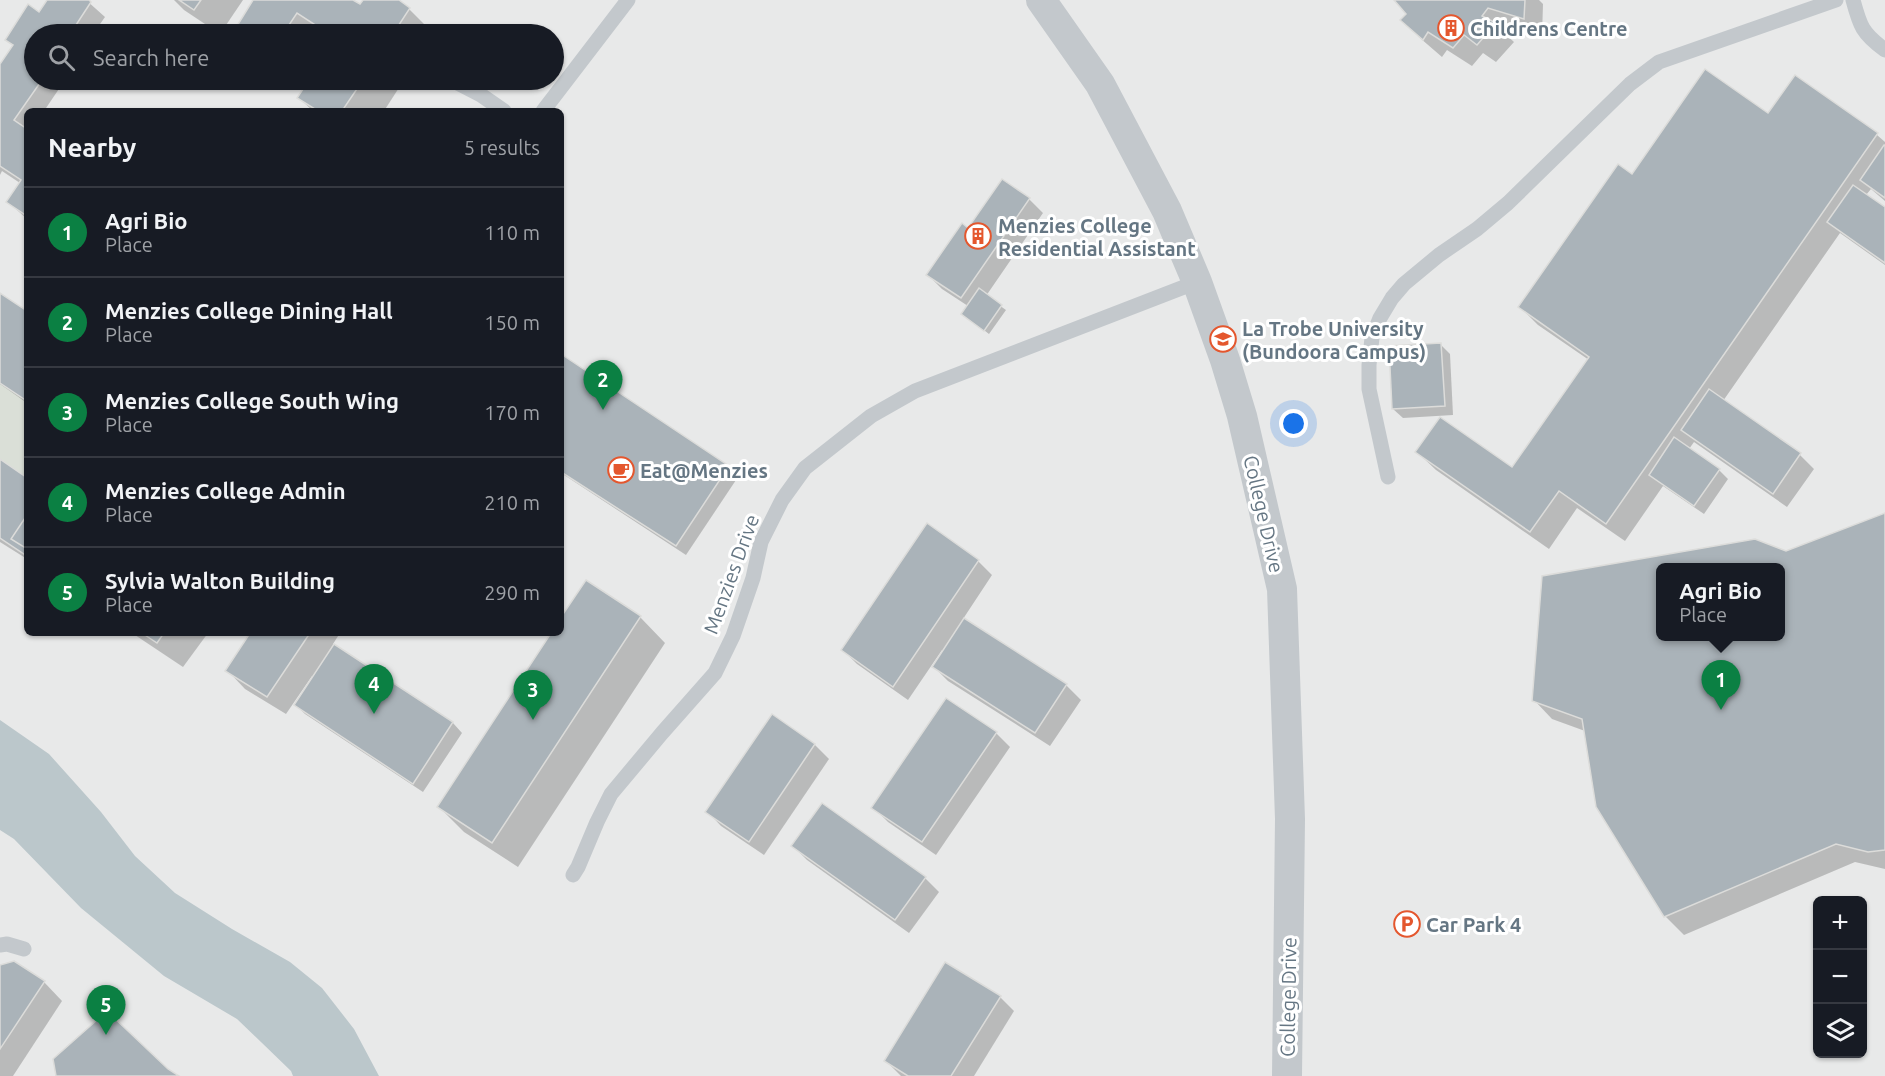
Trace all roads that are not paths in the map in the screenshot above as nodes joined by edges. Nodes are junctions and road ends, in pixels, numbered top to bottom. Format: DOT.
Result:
graph roads {
  1 [pos="628,0"];
  2 [pos="1041,0"];
  3 [pos="1836,0"];
  4 [pos="1852,0"];
  5 [pos="1885,50"];
  6 [pos="564,84"];
  7 [pos="470,90"];
  8 [pos="559,90"];
  9 [pos="499,108"];
  10 [pos="545,108"];
  11 [pos="1197,282"];
  12 [pos="1388,477"];
  13 [pos="573,875"];
  14 [pos="0,945"];
  15 [pos="24,949"];
  16 [pos="1287,1076"];
  1 -- 6 [label="lane"];
  2 -- 11 [label="street, College Drive"];
  3 -- 12 [label="lane"];
  4 -- 5 [label="lane"];
  7 -- 9 [label="lane"];
  8 -- 10 [label="lane"];
  11 -- 13 [label="lane, Menzies Drive"];
  11 -- 16 [label="street, College Drive"];
  14 -- 15 [label="lane"];
}
